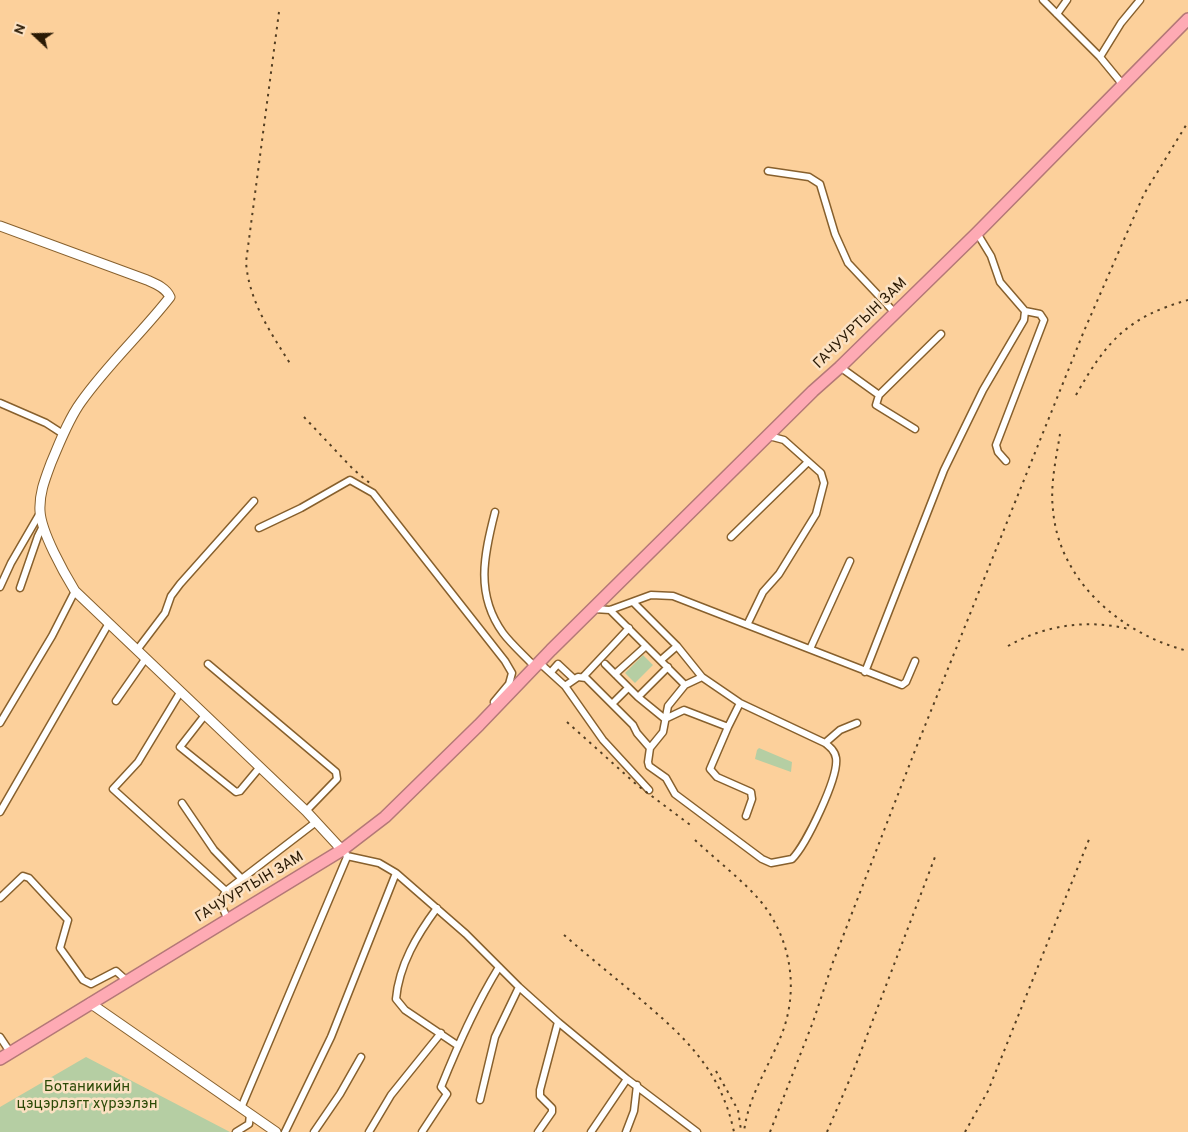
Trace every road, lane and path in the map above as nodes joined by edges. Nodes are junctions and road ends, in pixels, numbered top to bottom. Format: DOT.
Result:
graph roads {
  1 [pos="1043,0"];
  2 [pos="1067,0"];
  3 [pos="1140,0"];
  4 [pos="1057,14"];
  5 [pos="1188,20"];
  6 [pos="1100,56"];
  7 [pos="1123,85"];
  8 [pos="768,171"];
  9 [pos="0,226"];
  10 [pos="976,233"];
  11 [pos="1026,310"];
  12 [pos="895,313"];
  13 [pos="941,334"];
  14 [pos="840,367"];
  15 [pos="879,396"];
  16 [pos="0,403"];
  17 [pos="915,428"];
  18 [pos="63,434"];
  19 [pos="769,436"];
  20 [pos="1006,461"];
  21 [pos="808,462"];
  22 [pos="254,500"];
  23 [pos="494,512"];
  24 [pos="40,513"];
  25 [pos="44,525"];
  26 [pos="259,528"];
  27 [pos="731,537"];
  28 [pos="850,561"];
  29 [pos="0,587"];
  30 [pos="20,588"];
  31 [pos="75,591"];
  32 [pos="634,603"];
  33 [pos="594,609"];
  34 [pos="610,610"];
  35 [pos="109,623"];
  36 [pos="748,623"];
  37 [pos="629,628"];
  38 [pos="646,646"];
  39 [pos="677,646"];
  40 [pos="810,649"];
  41 [pos="137,650"];
  42 [pos="146,658"];
  43 [pos="661,660"];
  44 [pos="915,661"];
  45 [pos="208,664"];
  46 [pos="605,664"];
  47 [pos="543,668"];
  48 [pos="668,668"];
  49 [pos="865,672"];
  50 [pos="615,674"];
  51 [pos="583,677"];
  52 [pos="702,677"];
  53 [pos="574,679"];
  54 [pos="685,685"];
  55 [pos="565,686"];
  56 [pos="628,688"];
  57 [pos="181,691"];
  58 [pos="638,697"];
  59 [pos="116,701"];
  60 [pos="740,703"];
  61 [pos="612,704"];
  62 [pos="491,710"];
  63 [pos="205,715"];
  64 [pos="665,719"];
  65 [pos="0,722"];
  66 [pos="858,723"];
  67 [pos="728,727"];
  68 [pos="825,743"];
  69 [pos="650,748"];
  70 [pos="260,767"];
  71 [pos="649,790"];
  72 [pos="182,804"];
  73 [pos="306,811"];
  74 [pos="0,812"];
  75 [pos="746,816"];
  76 [pos="316,822"];
  77 [pos="344,853"];
  78 [pos="396,873"];
  79 [pos="242,879"];
  80 [pos="226,891"];
  81 [pos="0,898"];
  82 [pos="437,908"];
  83 [pos="228,920"];
  84 [pos="499,967"];
  85 [pos="126,980"];
  86 [pos="519,987"];
  87 [pos="90,1003"];
  88 [pos="558,1022"];
  89 [pos="441,1033"];
  90 [pos="0,1037"];
  91 [pos="458,1045"];
  92 [pos="10,1052"];
  93 [pos="361,1057"];
  94 [pos="0,1059"];
  95 [pos="627,1079"];
  96 [pos="637,1085"];
  97 [pos="480,1100"];
  98 [pos="241,1108"];
  99 [pos="250,1114"];
  100 [pos="236,1132"];
  101 [pos="276,1132"];
  102 [pos="285,1132"];
  103 [pos="314,1132"];
  104 [pos="369,1132"];
  105 [pos="422,1132"];
  106 [pos="538,1132"];
  107 [pos="591,1132"];
  108 [pos="626,1132"];
  109 [pos="697,1132"];
  1 -- 4 [label="street"];
  2 -- 4 [label="street"];
  3 -- 6 [label="street"];
  4 -- 6 [label="street"];
  5 -- 7 [label="highway, ГАЧУУРТЫН ЗАМ"];
  6 -- 7 [label="street"];
  7 -- 10 [label="highway, ГАЧУУРТЫН ЗАМ"];
  8 -- 12 [label="street"];
  9 -- 18 [label="street"];
  10 -- 11 [label="street"];
  10 -- 12 [label="highway, ГАЧУУРТЫН ЗАМ"];
  11 -- 20 [label="street"];
  11 -- 49 [label="street"];
  12 -- 14 [label="highway, ГАЧУУРТЫН ЗАМ"];
  13 -- 15 [label="street"];
  14 -- 15 [label="street"];
  14 -- 19 [label="highway, ГАЧУУРТЫН ЗАМ"];
  15 -- 17 [label="street"];
  16 -- 18 [label="street"];
  18 -- 24 [label="street"];
  19 -- 21 [label="street"];
  19 -- 33 [label="highway, ГАЧУУРТЫН ЗАМ"];
  21 -- 27 [label="street"];
  21 -- 36 [label="street"];
  22 -- 41 [label="street"];
  23 -- 47 [label="street"];
  24 -- 25 [label="street"];
  24 -- 29 [label="street"];
  25 -- 30 [label="street"];
  25 -- 31 [label="street"];
  26 -- 62 [label="street"];
  28 -- 40 [label="street"];
  31 -- 35 [label="street"];
  31 -- 65 [label="street"];
  32 -- 34 [label="street"];
  32 -- 36 [label="street"];
  32 -- 39 [label="street"];
  33 -- 34 [label="street"];
  33 -- 47 [label="highway, ГАЧУУРТЫН ЗАМ"];
  34 -- 37 [label="street"];
  35 -- 41 [label="street"];
  35 -- 74 [label="street"];
  36 -- 40 [label="street"];
  37 -- 38 [label="street"];
  37 -- 51 [label="street"];
  38 -- 43 [label="street"];
  38 -- 50 [label="street"];
  39 -- 43 [label="street"];
  39 -- 52 [label="street"];
  40 -- 49 [label="street"];
  41 -- 42 [label="street"];
  42 -- 57 [label="street"];
  42 -- 59 [label="street"];
  43 -- 48 [label="street"];
  44 -- 49 [label="street"];
  45 -- 73 [label="street"];
  46 -- 50 [label="street"];
  47 -- 53 [label="street"];
  47 -- 55 [label="street"];
  47 -- 62 [label="highway, ГАЧУУРТЫН ЗАМ"];
  48 -- 54 [label="street"];
  48 -- 58 [label="street"];
  50 -- 56 [label="street"];
  51 -- 53 [label="street"];
  51 -- 61 [label="street"];
  52 -- 54 [label="street"];
  52 -- 60 [label="street"];
  53 -- 55 [label="street"];
  54 -- 64 [label="street"];
  55 -- 71 [label="street"];
  56 -- 58 [label="street"];
  56 -- 61 [label="street"];
  57 -- 63 [label="street"];
  57 -- 80 [label="street"];
  58 -- 64 [label="street"];
  60 -- 67 [label="street"];
  60 -- 68 [label="street"];
  61 -- 69 [label="street"];
  62 -- 77 [label="highway, ГАЧУУРТЫН ЗАМ"];
  63 -- 70 [label="street"];
  63 -- 70 [label="street"];
  64 -- 67 [label="street"];
  64 -- 69 [label="street"];
  66 -- 68 [label="street"];
  67 -- 75 [label="street"];
  68 -- 69 [label="street"];
  70 -- 73 [label="street"];
  72 -- 79 [label="street"];
  73 -- 76 [label="street"];
  76 -- 77 [label="street"];
  76 -- 79 [label="street"];
  77 -- 78 [label="street"];
  77 -- 83 [label="highway, ГАЧУУРТЫН ЗАМ"];
  77 -- 98 [label="street"];
  78 -- 82 [label="street"];
  78 -- 102 [label="street"];
  79 -- 80 [label="street"];
  80 -- 83 [label="street"];
  81 -- 85 [label="street"];
  82 -- 84 [label="street"];
  82 -- 89 [label="street"];
  83 -- 85 [label="highway, ГАЧУУРТЫН ЗАМ"];
  84 -- 86 [label="street"];
  84 -- 91 [label="street"];
  85 -- 87 [label="highway, ГАЧУУРТЫН ЗАМ"];
  86 -- 88 [label="street"];
  86 -- 97 [label="street"];
  87 -- 92 [label="highway, ГАЧУУРТЫН ЗАМ"];
  87 -- 98 [label="street"];
  88 -- 95 [label="street"];
  88 -- 106 [label="street"];
  89 -- 91 [label="street"];
  89 -- 104 [label="street"];
  90 -- 92 [label="street"];
  91 -- 105 [label="street"];
  92 -- 94 [label="highway, ГАЧУУРТЫН ЗАМ"];
  93 -- 103 [label="street"];
  95 -- 96 [label="street"];
  95 -- 107 [label="street"];
  96 -- 108 [label="street"];
  96 -- 109 [label="street"];
  98 -- 99 [label="street"];
  99 -- 100 [label="street"];
  99 -- 101 [label="street"];
}
